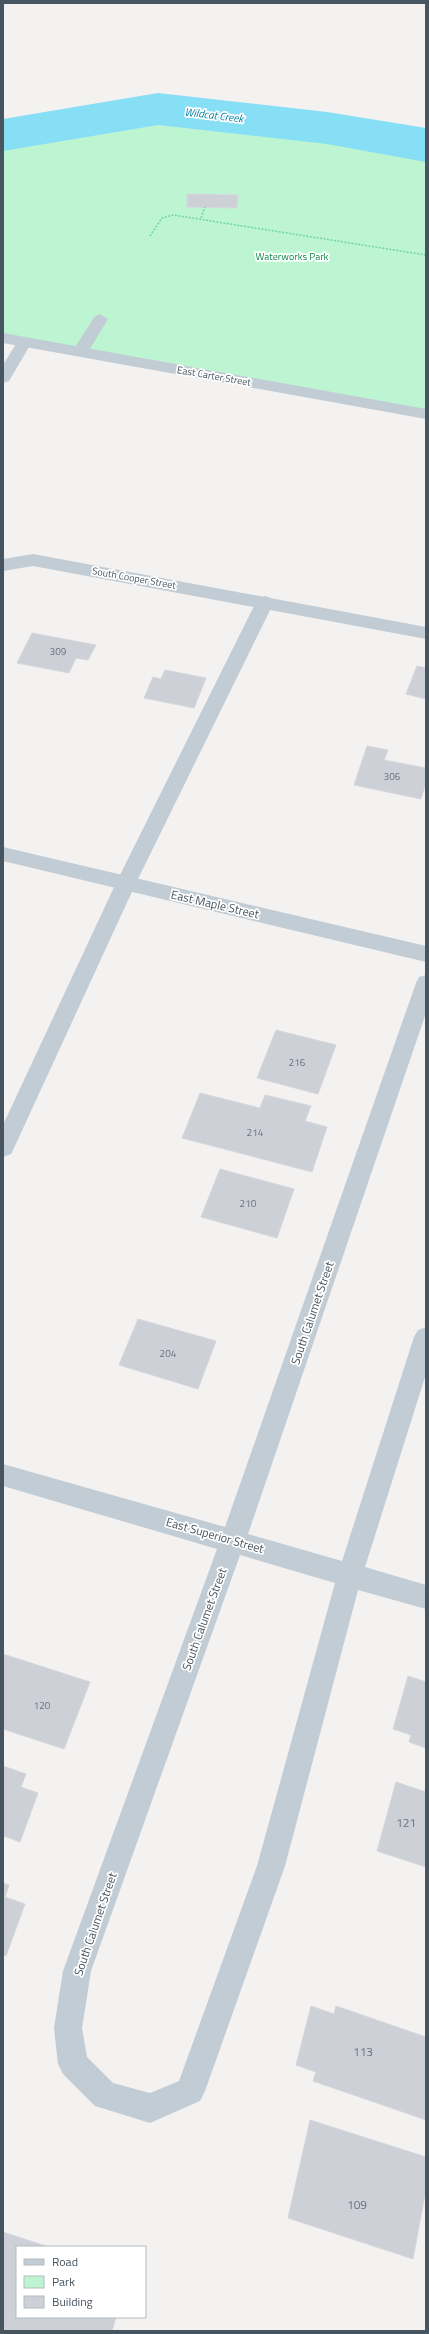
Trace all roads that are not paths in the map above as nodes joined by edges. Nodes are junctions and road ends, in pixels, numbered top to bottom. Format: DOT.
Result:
graph roads {
  1 [pos="100,319"];
  2 [pos="3,338"];
  3 [pos="24,342"];
  4 [pos="80,352"];
  5 [pos="3,378"];
  6 [pos="426,414"];
  7 [pos="3,565"];
  8 [pos="265,602"];
  9 [pos="426,633"];
  10 [pos="3,854"];
  11 [pos="126,883"];
  12 [pos="426,954"];
  13 [pos="426,983"];
  14 [pos="3,1148"];
  15 [pos="426,1337"];
  16 [pos="3,1475"];
  17 [pos="233,1540"];
  18 [pos="350,1574"];
  19 [pos="426,1597"];
  1 -- 4 [label="street"];
  2 -- 3 [label="street, East Carter Street"];
  3 -- 4 [label="street, East Carter Street"];
  3 -- 5 [label="street"];
  4 -- 6 [label="street, East Carter Street"];
  7 -- 8 [label="street, South Cooper Street"];
  8 -- 9 [label="street, South Cooper Street"];
  8 -- 11 [label="street"];
  10 -- 11 [label="street, East Maple Street"];
  11 -- 12 [label="street, East Maple Street"];
  11 -- 14 [label="street"];
  13 -- 17 [label="street, South Calumet Street"];
  15 -- 18 [label="street, South Calumet Street"];
  16 -- 17 [label="street, East Superior Street"];
  17 -- 18 [label="street, East Superior Street"];
  17 -- 18 [label="street, South Calumet Street"];
  18 -- 19 [label="street, East Superior Street"];
}
